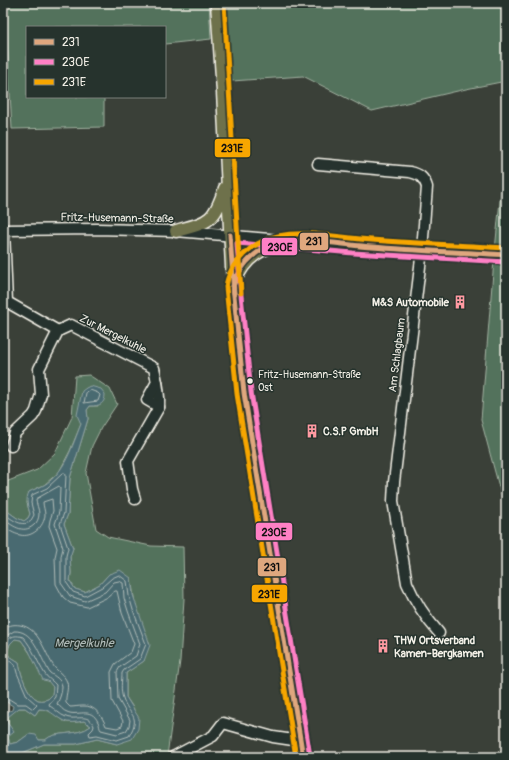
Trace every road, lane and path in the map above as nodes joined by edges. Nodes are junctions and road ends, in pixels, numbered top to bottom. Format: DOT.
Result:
graph roads {
  1 [pos="217,3"];
  2 [pos="318,164"];
  3 [pos="227,179"];
  4 [pos="4,230"];
  5 [pos="176,231"];
  6 [pos="230,235"];
  7 [pos="290,241"];
  8 [pos="422,250"];
  9 [pos="506,256"];
  10 [pos="233,286"];
  11 [pos="58,331"];
  12 [pos="11,446"];
  13 [pos="135,499"];
  14 [pos="439,633"];
  15 [pos="300,741"];
  16 [pos="173,757"];
  17 [pos="303,757"];
  1 -- 3 [label="main road"];
  2 -- 8 [label="street, Am Schlagbaum"];
  3 -- 5 [label="main road"];
  3 -- 6 [label="main road"];
  4 -- 5 [label="street, Fritz-Husemann-Straße"];
  4 -- 11 [label="street"];
  5 -- 6 [label="street, Fritz-Husemann-Straße"];
  6 -- 7 [label="street, Fritz-Husemann-Straße"];
  6 -- 10 [label="main road"];
  7 -- 8 [label="street, Fritz-Husemann-Straße"];
  7 -- 10 [label="main road"];
  8 -- 9 [label="street, Fritz-Husemann-Straße"];
  8 -- 14 [label="street, Am Schlagbaum"];
  10 -- 15 [label="main road"];
  11 -- 12 [label="street"];
  11 -- 13 [label="street, Zur Mergelkuhle"];
  15 -- 16 [label="street"];
  15 -- 17 [label="main road"];
}
